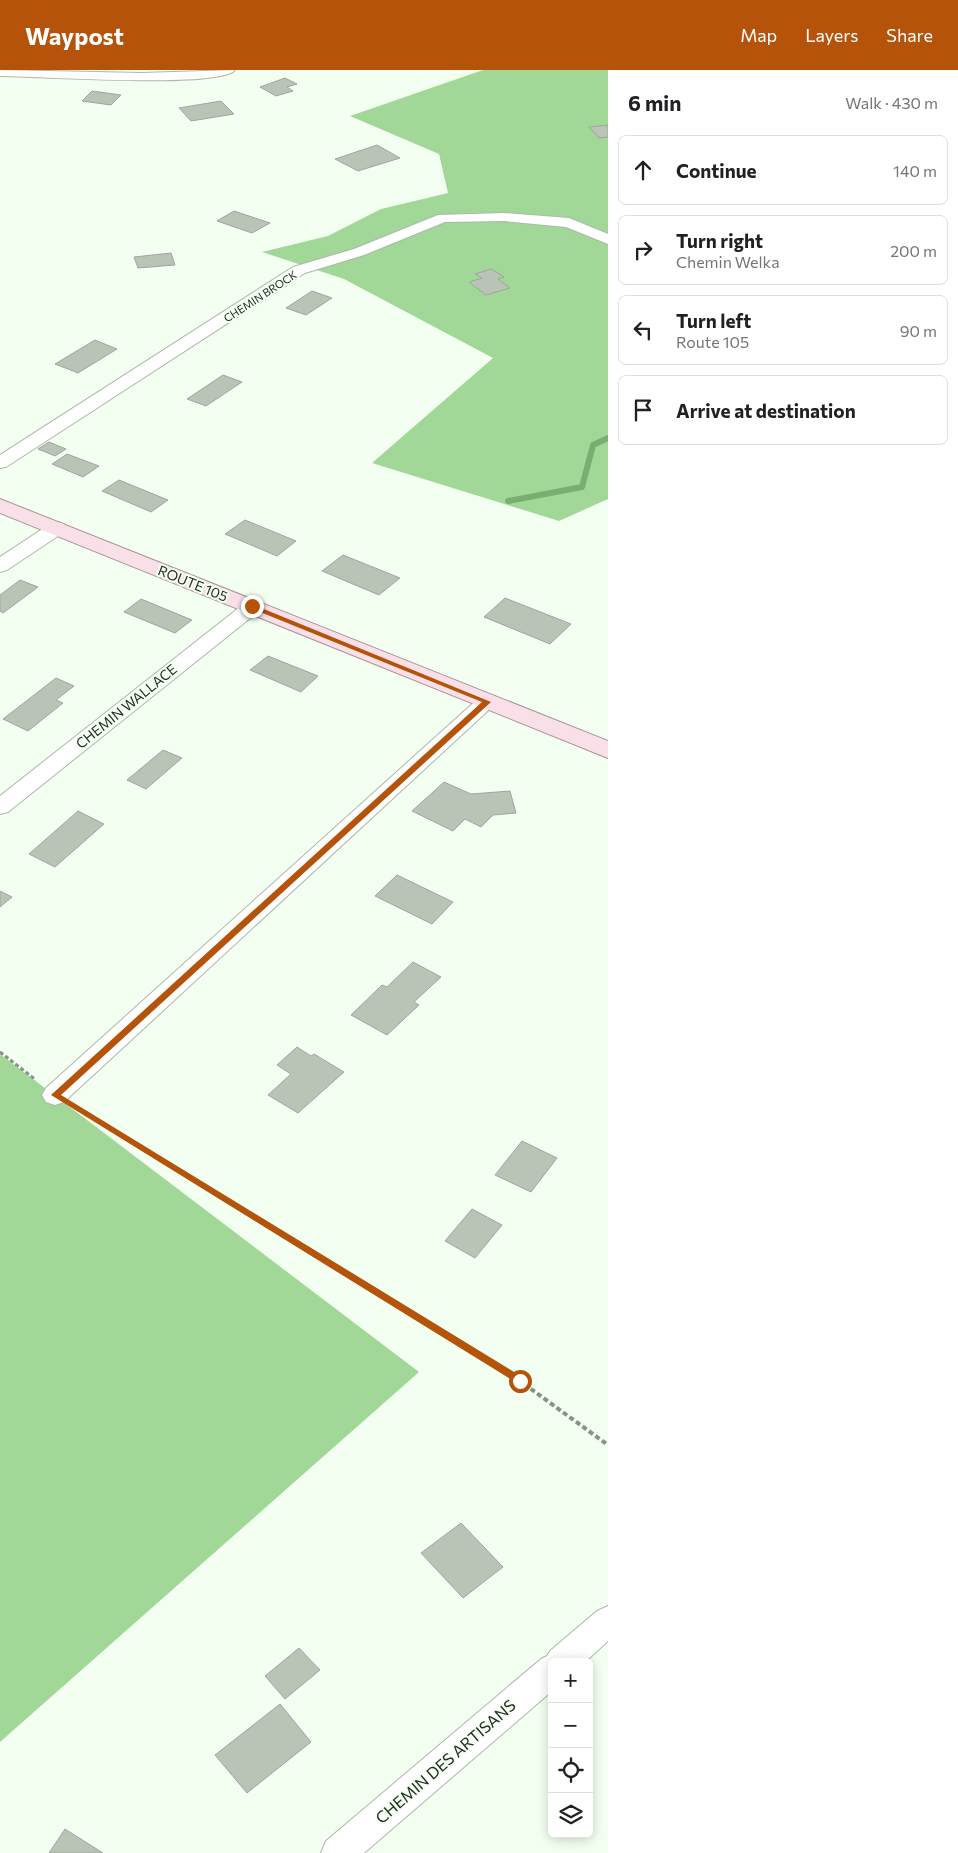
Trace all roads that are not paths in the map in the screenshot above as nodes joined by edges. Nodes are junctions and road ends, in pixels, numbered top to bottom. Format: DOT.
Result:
graph roads {
  1 [pos="228,70"];
  2 [pos="0,72"];
  3 [pos="608,239"];
  4 [pos="0,462"];
  5 [pos="0,505"];
  6 [pos="57,528"];
  7 [pos="0,566"];
  8 [pos="252,606"];
  9 [pos="487,702"];
  10 [pos="608,750"];
  11 [pos="0,807"];
  12 [pos="55,1095"];
  13 [pos="608,1621"];
  14 [pos="566,1658"];
  15 [pos="548,1673"];
  16 [pos="338,1853"];
  1 -- 2 [label="street"];
  3 -- 4 [label="street, CHEMIN BROCK"];
  5 -- 6 [label="main road, ROUTE 105"];
  6 -- 7 [label="street"];
  6 -- 8 [label="main road, ROUTE 105"];
  8 -- 9 [label="main road, ROUTE 105"];
  8 -- 11 [label="street, CHEMIN WALLACE"];
  9 -- 10 [label="main road, ROUTE 105"];
  9 -- 12 [label="street"];
  13 -- 14 [label="street"];
  15 -- 16 [label="street, CHEMIN DES ARTISANS"];
}
